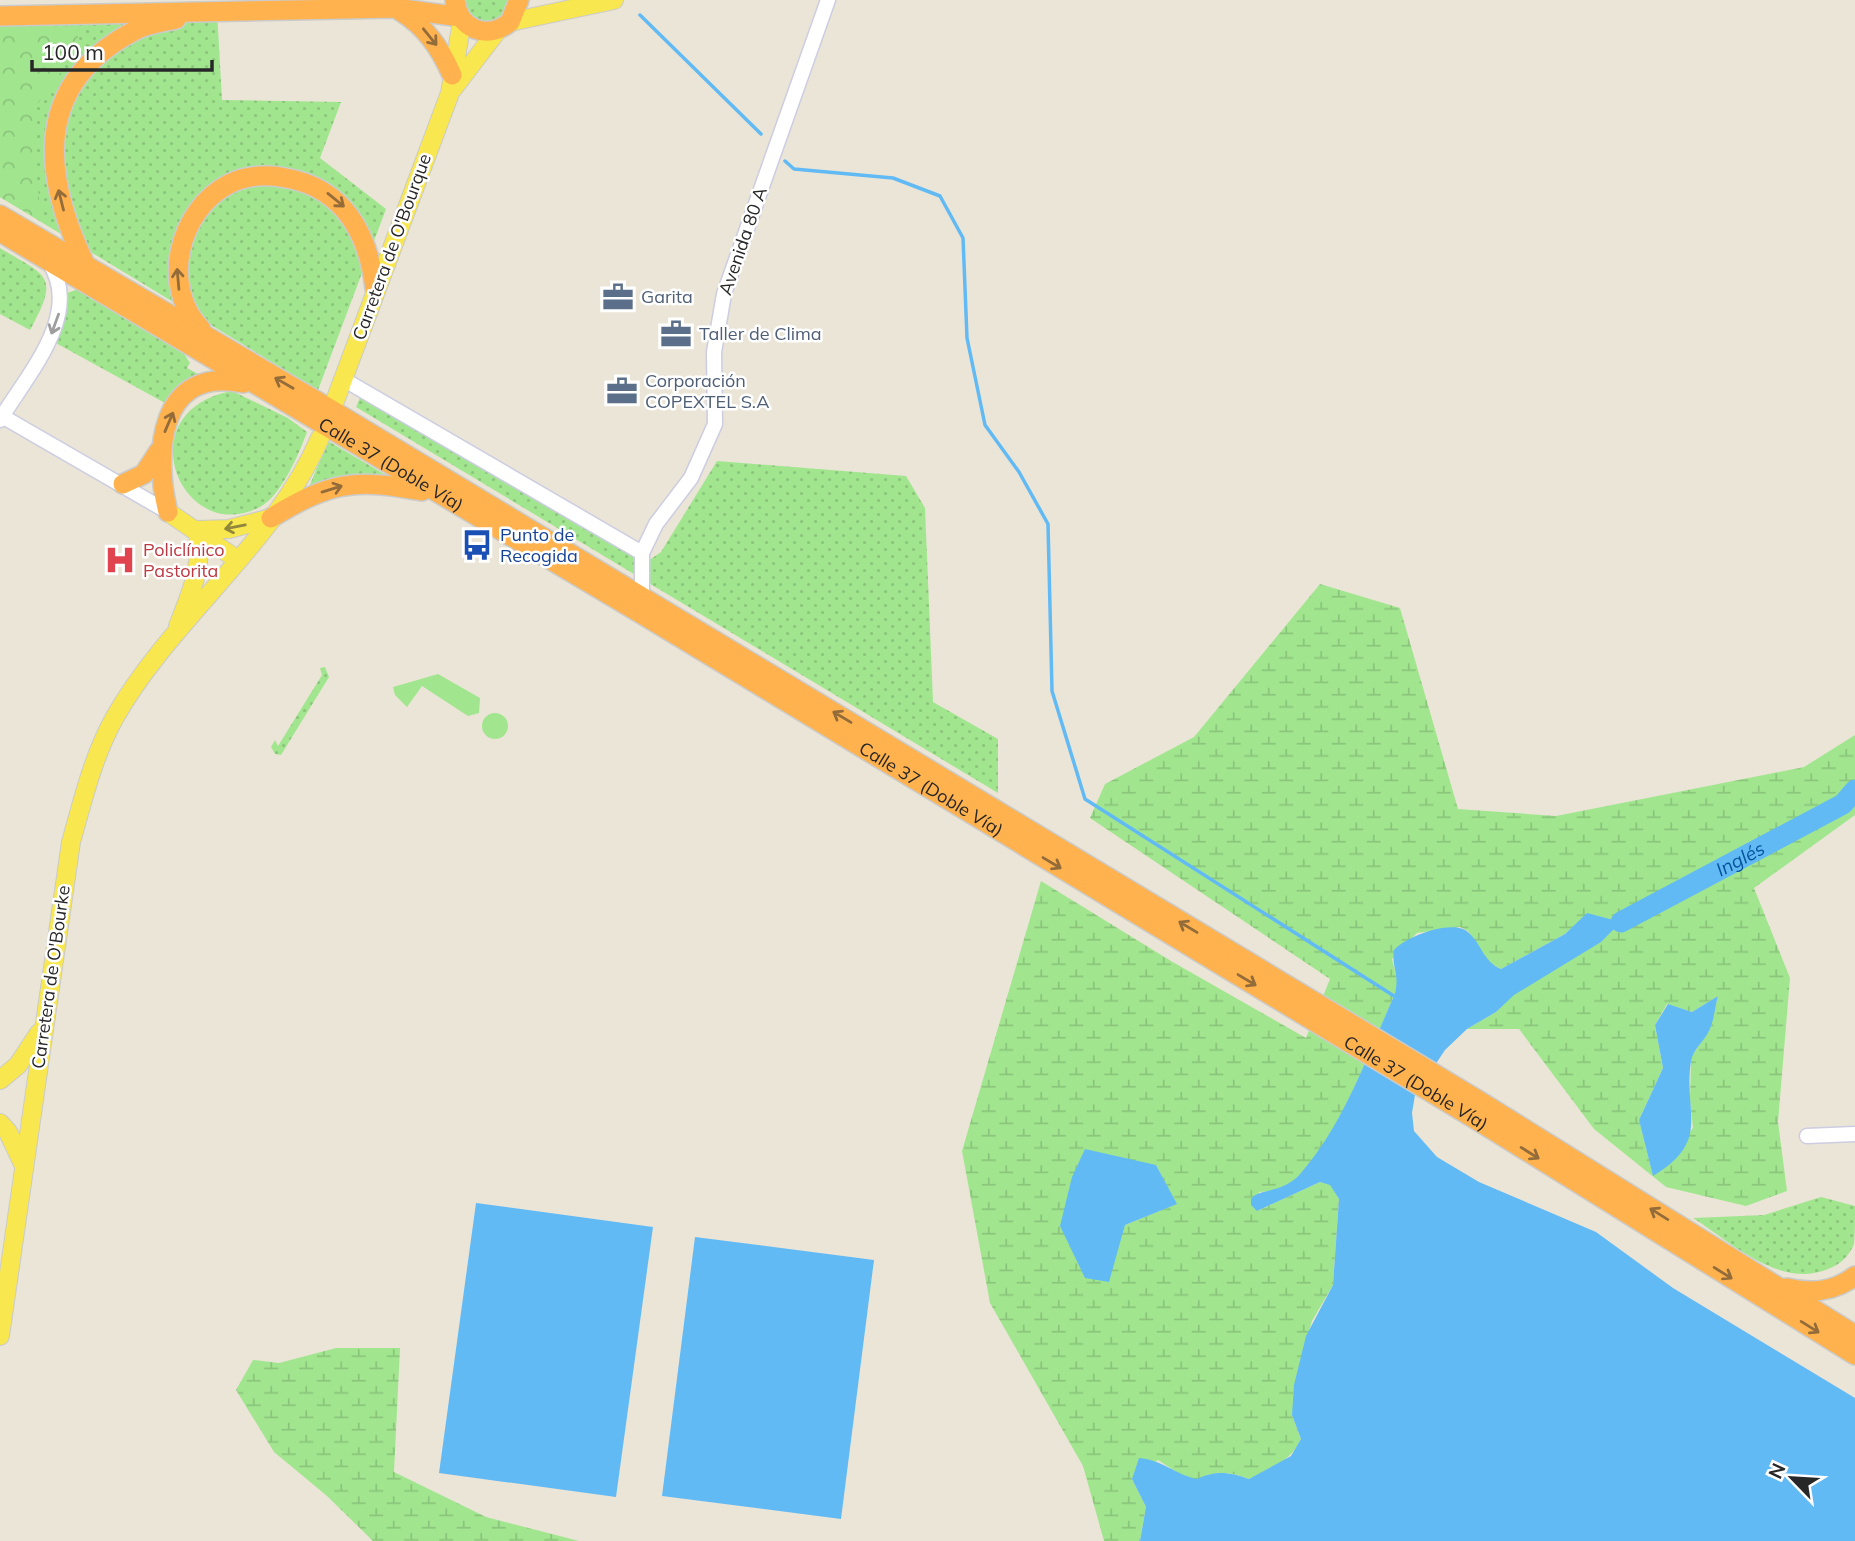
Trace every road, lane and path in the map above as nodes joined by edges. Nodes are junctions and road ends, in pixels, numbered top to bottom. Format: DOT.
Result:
graph roads {
  1 [pos="164,0"];
  2 [pos="519,0"];
  3 [pos="614,0"];
  4 [pos="828,0"];
  5 [pos="0,5"];
  6 [pos="397,8"];
  7 [pos="203,11"];
  8 [pos="459,13"];
  9 [pos="0,16"];
  10 [pos="504,26"];
  11 [pos="451,84"];
  12 [pos="0,215"];
  13 [pos="0,232"];
  14 [pos="47,260"];
  15 [pos="85,264"];
  16 [pos="375,288"];
  17 [pos="209,337"];
  18 [pos="343,379"];
  19 [pos="254,385"];
  20 [pos="335,401"];
  21 [pos="1,417"];
  22 [pos="320,438"];
  23 [pos="160,450"];
  24 [pos="123,484"];
  25 [pos="436,493"];
  26 [pos="168,512"];
  27 [pos="271,519"];
  28 [pos="198,530"];
  29 [pos="642,553"];
  30 [pos="238,561"];
  31 [pos="642,598"];
  32 [pos="171,642"];
  33 [pos="1305,1007"];
  34 [pos="46,1021"];
  35 [pos="5,1076"];
  36 [pos="33,1100"];
  37 [pos="1477,1109"];
  38 [pos="0,1123"];
  39 [pos="1855,1133"];
  40 [pos="1807,1136"];
  41 [pos="24,1167"];
  42 [pos="1855,1276"];
  43 [pos="1776,1286"];
  44 [pos="1855,1335"];
  45 [pos="0,1336"];
  46 [pos="1855,1355"];
  1 -- 5 [label="highway"];
  2 -- 10 [label="highway"];
  3 -- 10 [label="main road"];
  4 -- 29 [label="street, Avenida 80 A"];
  6 -- 7 [label="highway"];
  6 -- 8 [label="highway"];
  6 -- 11 [label="highway, one-way"];
  7 -- 9 [label="highway"];
  15 -- 7 [label="highway, one-way"];
  8 -- 10 [label="highway"];
  8 -- 11 [label="main road, Carretera de O'Bourque"];
  10 -- 11 [label="main road, Carretera de O'Bourque"];
  11 -- 16 [label="main road, Carretera de O'Bourque"];
  12 -- 15 [label="highway"];
  13 -- 14 [label="highway, Calle 37 (Doble Vía)"];
  14 -- 19 [label="highway, Calle 37 (Doble Vía)"];
  14 -- 21 [label="street, one-way"];
  15 -- 17 [label="highway, Calle 37 (Doble Vía)"];
  17 -- 16 [label="highway, one-way"];
  16 -- 18 [label="main road, Carretera de O'Bourque"];
  31 -- 17 [label="highway, Calle 37 (Doble Vía), one-way"];
  18 -- 20 [label="main road, Carretera de O'Bourque"];
  18 -- 29 [label="street"];
  23 -- 19 [label="highway, one-way"];
  19 -- 25 [label="highway, Calle 37 (Doble Vía)"];
  21 -- 24 [label="street"];
  22 -- 27 [label="main road"];
  23 -- 24 [label="highway"];
  23 -- 26 [label="highway"];
  24 -- 26 [label="street"];
  27 -- 25 [label="highway, one-way"];
  25 -- 33 [label="highway, Calle 37 (Doble Vía), one-way"];
  26 -- 28 [label="main road"];
  27 -- 28 [label="main road, one-way"];
  27 -- 30 [label="main road"];
  28 -- 30 [label="main road"];
  28 -- 32 [label="main road"];
  29 -- 31 [label="street, Avenida 80 A"];
  30 -- 32 [label="main road"];
  33 -- 31 [label="highway, Calle 37 (Doble Vía), one-way"];
  32 -- 34 [label="main road, Carretera de O'Bourke"];
  33 -- 37 [label="highway, Calle 37 (Doble Vía)"];
  34 -- 35 [label="main road"];
  34 -- 36 [label="main road, Carretera de O'Bourke"];
  35 -- 36 [label="main road"];
  36 -- 38 [label="main road"];
  36 -- 41 [label="main road, Carretera de O'Bourke"];
  43 -- 37 [label="highway, Calle 37 (Doble Vía), one-way"];
  37 -- 46 [label="highway, Calle 37 (Doble Vía), one-way"];
  38 -- 41 [label="main road"];
  39 -- 40 [label="street"];
  41 -- 45 [label="main road, Carretera de O'Bourke"];
  42 -- 43 [label="highway"];
  43 -- 44 [label="highway, Calle 37 (Doble Vía)"];
}
